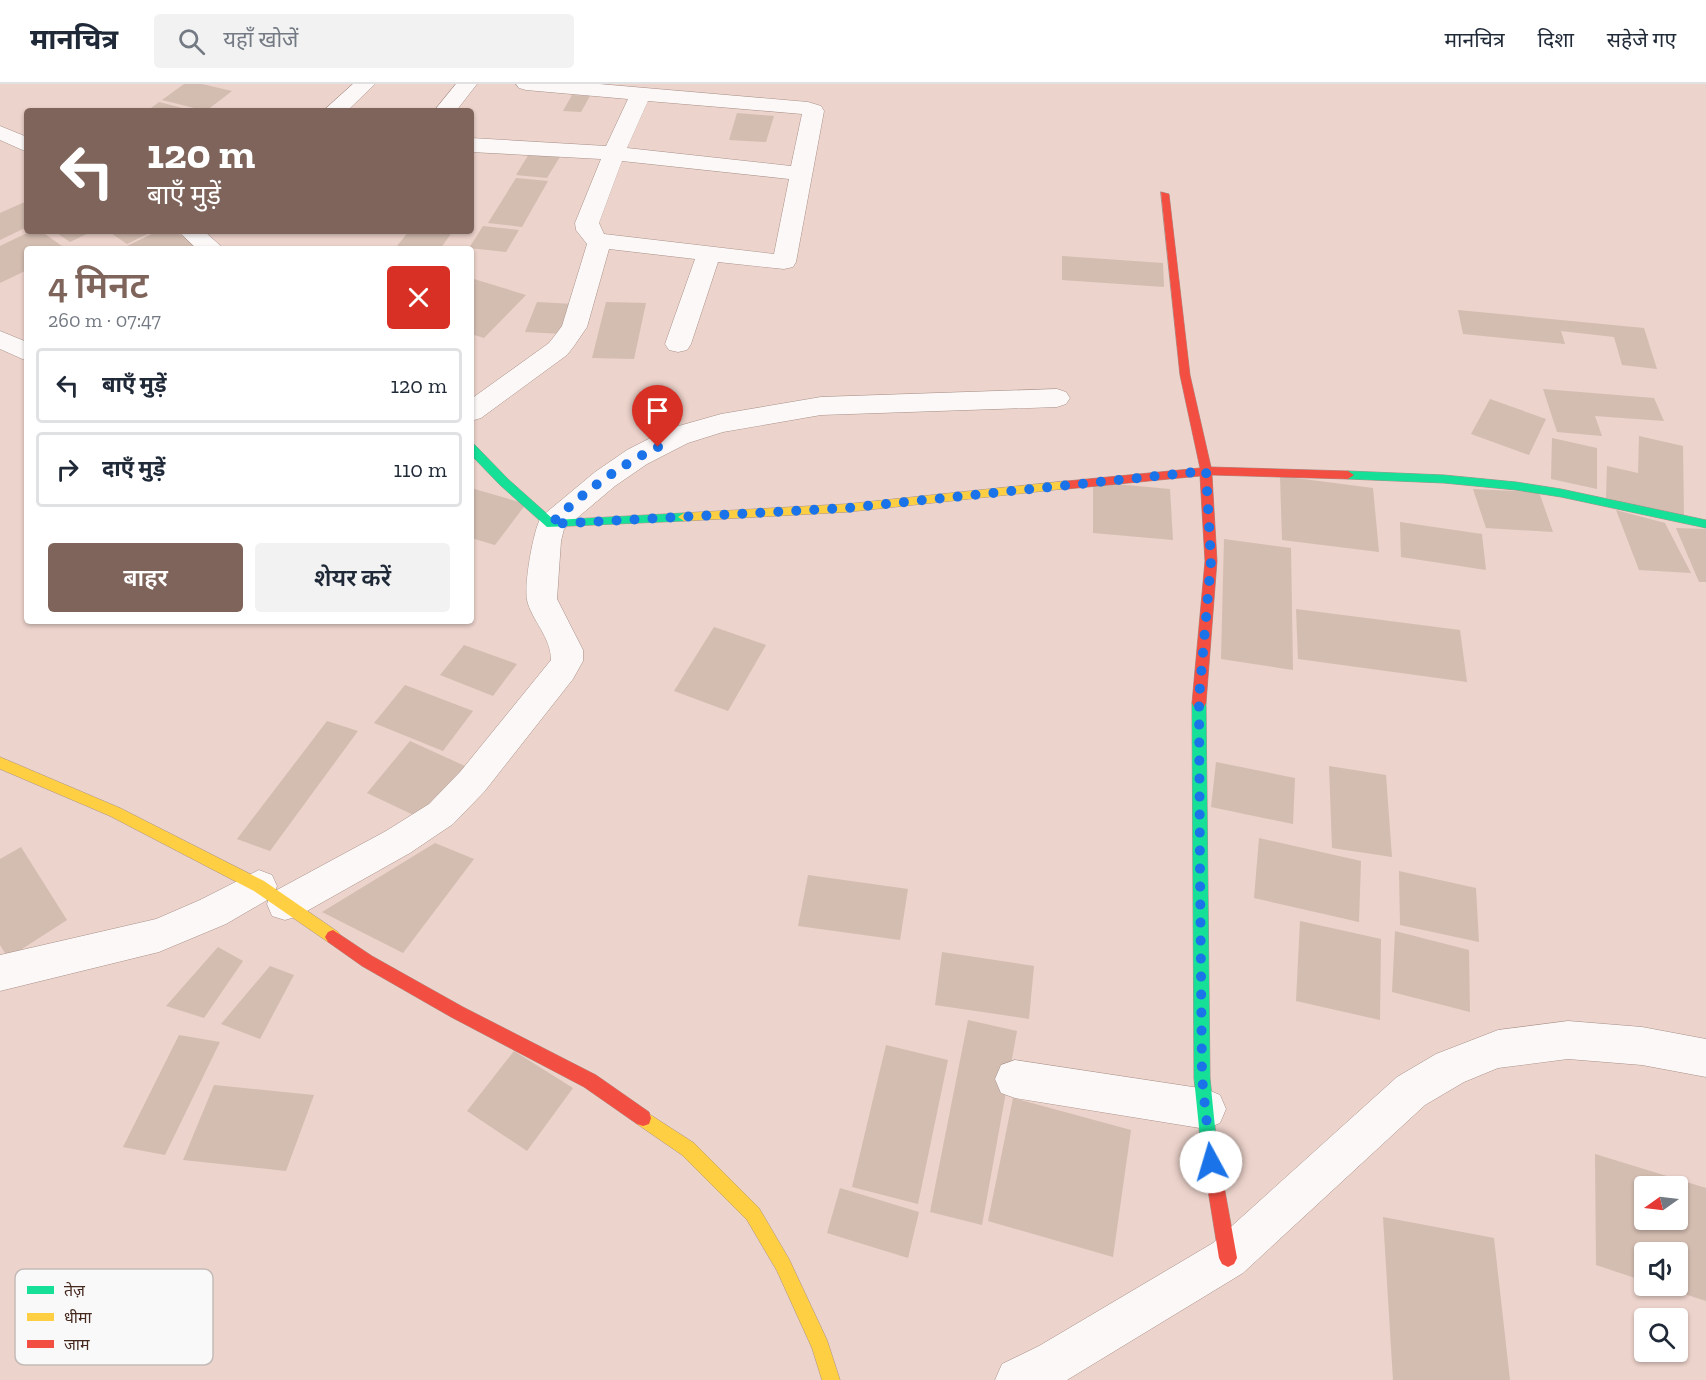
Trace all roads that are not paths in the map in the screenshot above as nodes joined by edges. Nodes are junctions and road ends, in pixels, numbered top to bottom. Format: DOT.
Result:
graph roads {
  1 [pos="365,84"];
  2 [pos="467,84"];
  3 [pos="526,84"];
  4 [pos="642,94"];
  5 [pos="337,108"];
  6 [pos="447,108"];
  7 [pos="0,132"];
  8 [pos="24,144"];
  9 [pos="474,145"];
  10 [pos="614,153"];
  11 [pos="801,174"];
  12 [pos="1164,194"];
  13 [pos="194,234"];
  14 [pos="599,241"];
  15 [pos="208,246"];
  16 [pos="709,254"];
  17 [pos="0,339"];
  18 [pos="678,344"];
  19 [pos="24,351"];
  20 [pos="1056,398"];
  21 [pos="474,410"];
  22 [pos="474,451"];
  23 [pos="1206,471"];
  24 [pos="551,524"];
  25 [pos="1706,524"];
  26 [pos="0,763"];
  27 [pos="272,895"];
  28 [pos="0,973"];
  29 [pos="1706,1058"];
  30 [pos="1015,1079"];
  31 [pos="1206,1109"];
  32 [pos="1228,1258"];
  33 [pos="831,1380"];
  34 [pos="1018,1380"];
  1 -- 5 [label="street"];
  2 -- 6 [label="street"];
  3 -- 4 [label="street"];
  4 -- 10 [label="street"];
  4 -- 11 [label="street"];
  7 -- 8 [label="street"];
  9 -- 10 [label="street"];
  10 -- 11 [label="street"];
  10 -- 14 [label="street"];
  11 -- 16 [label="street"];
  12 -- 23 [label="street"];
  13 -- 15 [label="street"];
  14 -- 16 [label="street"];
  14 -- 21 [label="street"];
  16 -- 18 [label="street"];
  17 -- 19 [label="street"];
  20 -- 24 [label="street"];
  22 -- 24 [label="street"];
  23 -- 24 [label="street"];
  23 -- 25 [label="street"];
  23 -- 31 [label="street"];
  24 -- 27 [label="street"];
  26 -- 27 [label="street"];
  27 -- 28 [label="street"];
  27 -- 33 [label="street"];
  29 -- 32 [label="street"];
  30 -- 31 [label="street"];
  31 -- 32 [label="street"];
  32 -- 34 [label="street"];
}
